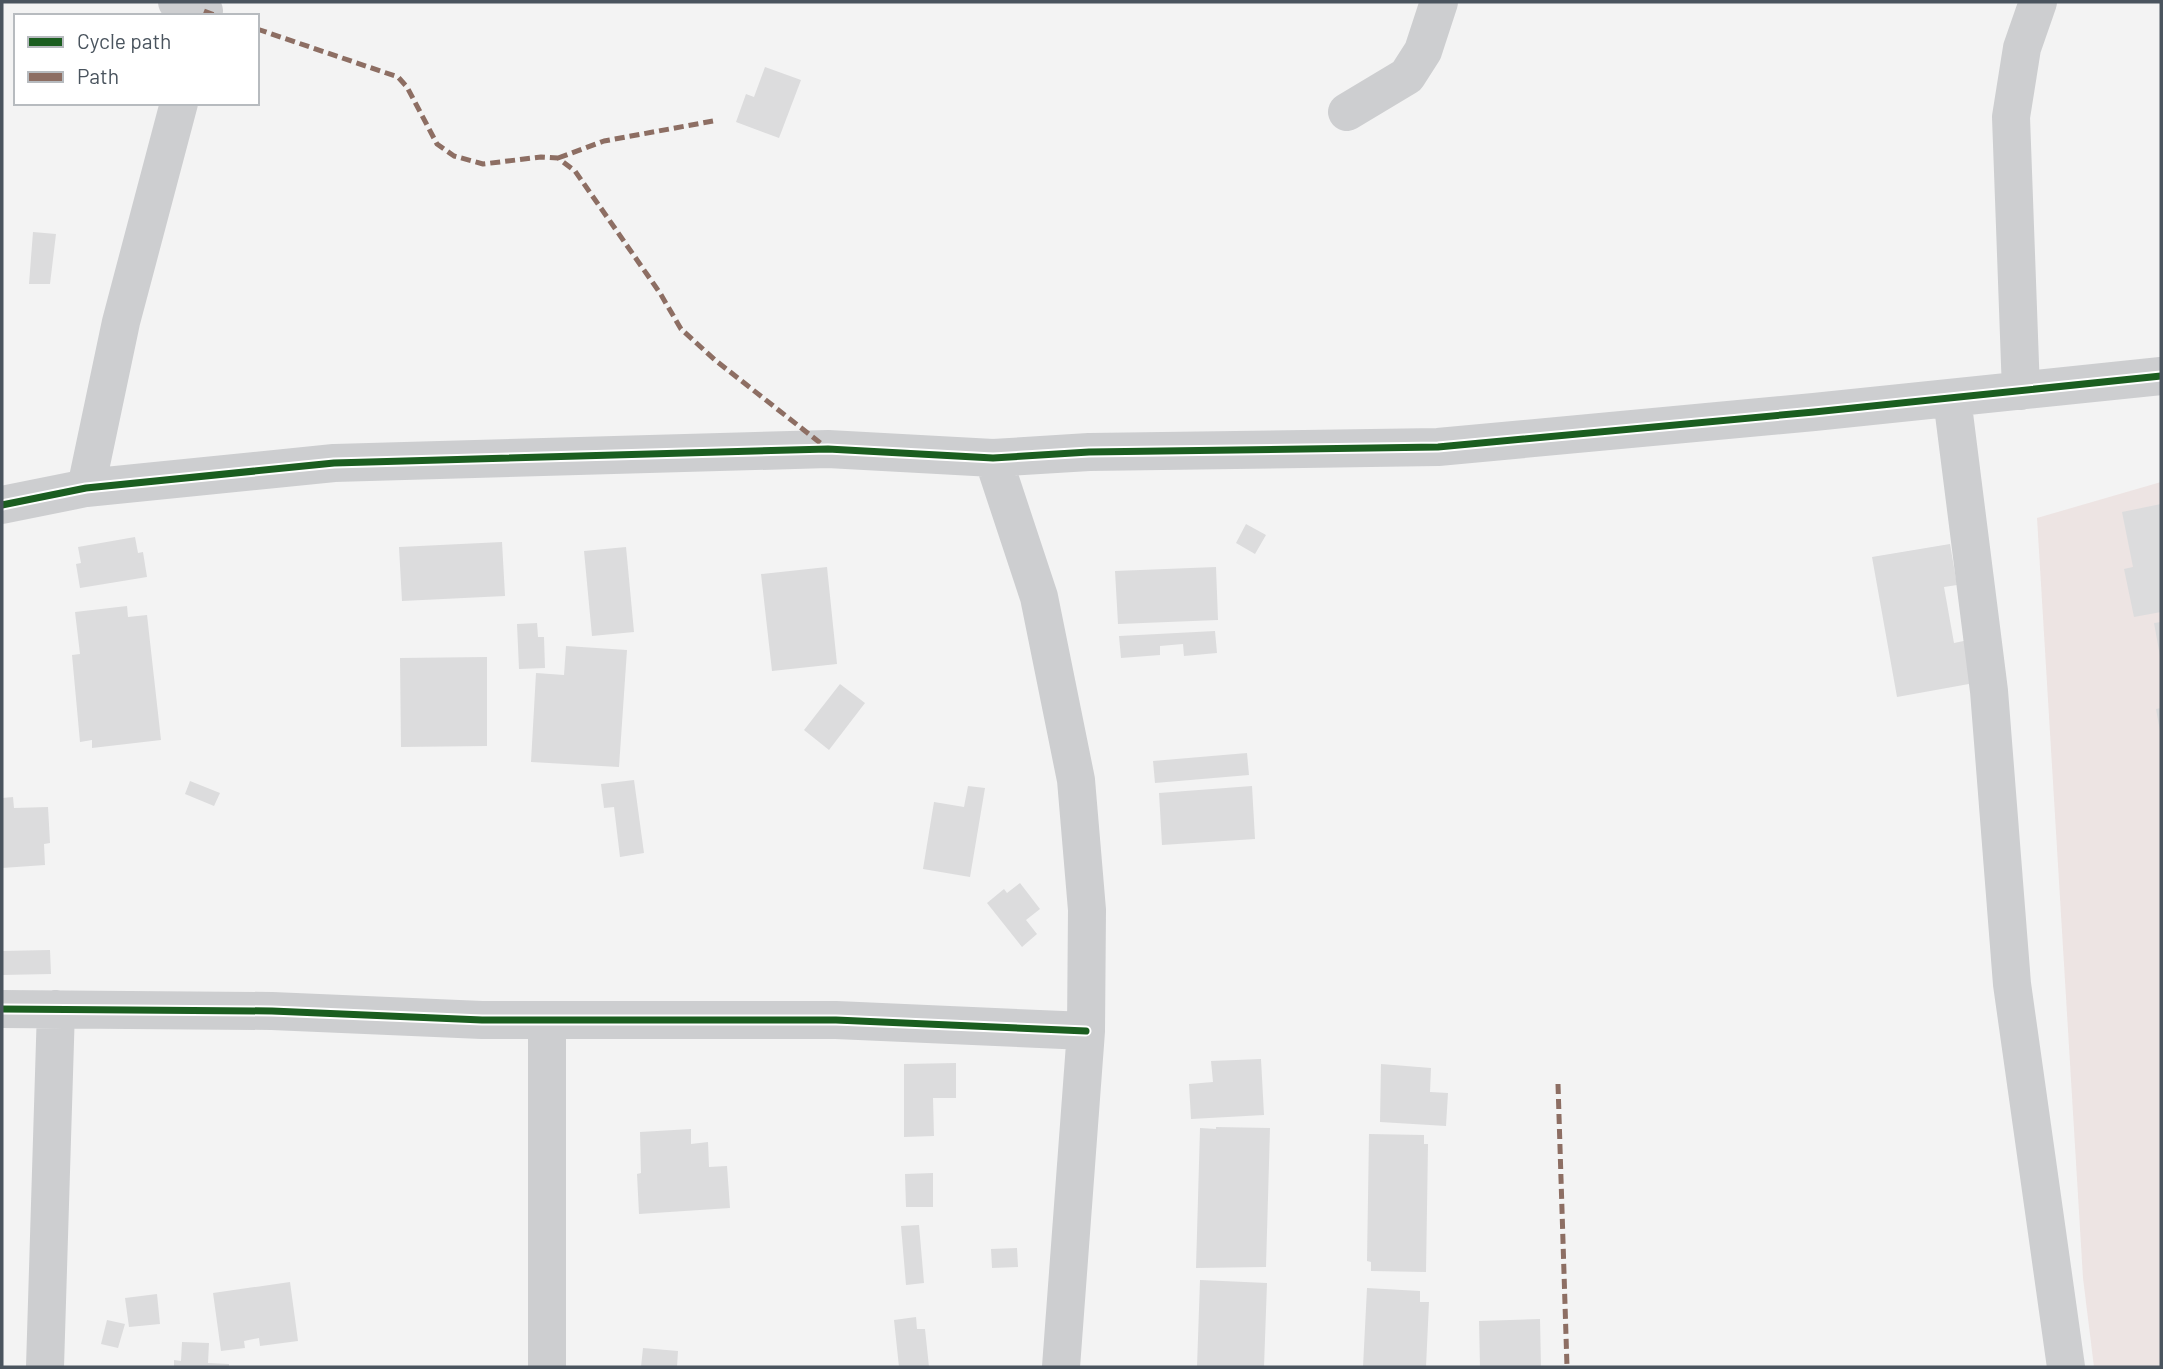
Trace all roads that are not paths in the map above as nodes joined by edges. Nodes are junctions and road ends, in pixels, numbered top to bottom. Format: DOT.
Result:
graph roads {
  1 [pos="1439,2"];
  2 [pos="2038,2"];
  3 [pos="178,105"];
  4 [pos="1347,113"];
  5 [pos="2161,376"];
  6 [pos="2021,391"];
  7 [pos="1952,398"];
  8 [pos="993,458"];
  9 [pos="86,488"];
  10 [pos="2,505"];
  11 [pos="2,1009"];
  12 [pos="56,1009"];
  13 [pos="547,1020"];
  14 [pos="1086,1031"];
  15 [pos="45,1367"];
  16 [pos="547,1367"];
  17 [pos="1062,1367"];
  18 [pos="2066,1367"];
  1 -- 4 [label="street"];
  2 -- 6 [label="street"];
  3 -- 9 [label="street"];
  5 -- 6 [label="street"];
  6 -- 7 [label="street"];
  7 -- 8 [label="street"];
  7 -- 18 [label="street"];
  8 -- 9 [label="street"];
  8 -- 14 [label="street"];
  9 -- 10 [label="street"];
  11 -- 12 [label="street"];
  12 -- 13 [label="street"];
  12 -- 15 [label="street"];
  13 -- 14 [label="street"];
  13 -- 16 [label="street"];
  14 -- 17 [label="street"];
}
